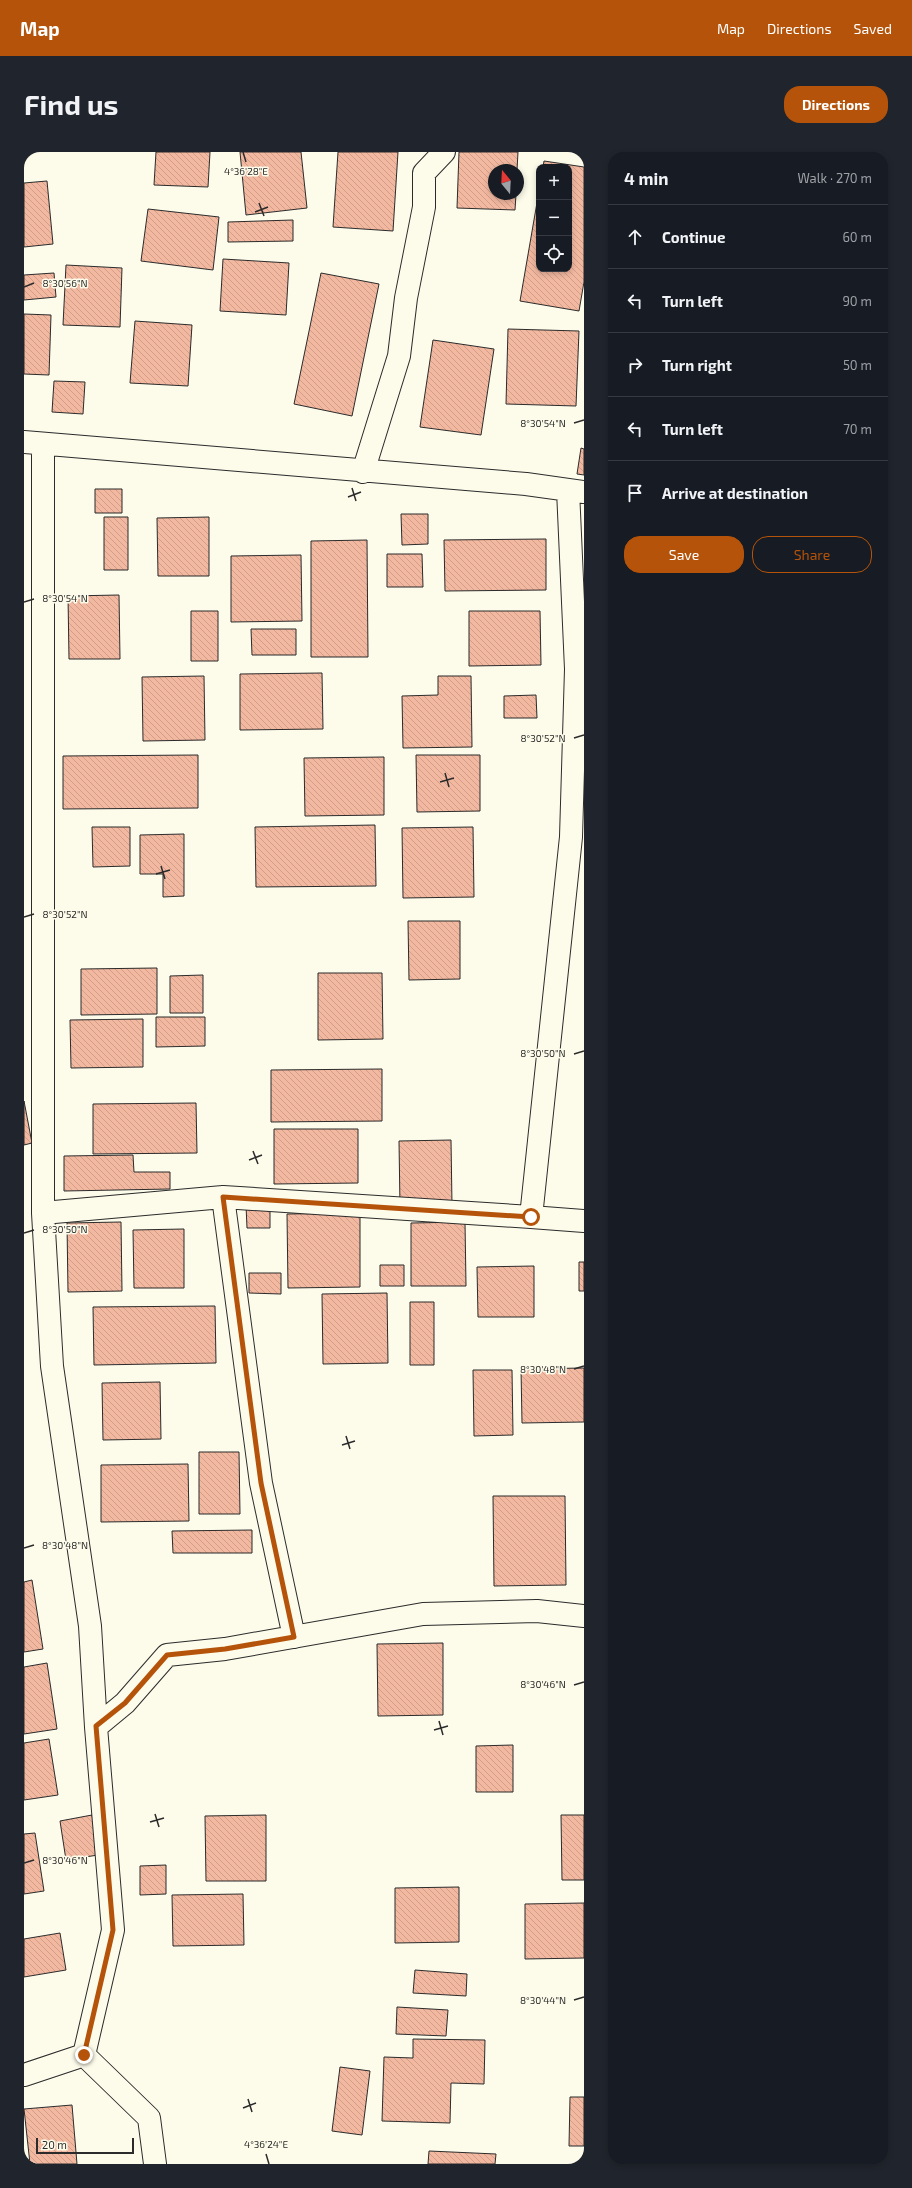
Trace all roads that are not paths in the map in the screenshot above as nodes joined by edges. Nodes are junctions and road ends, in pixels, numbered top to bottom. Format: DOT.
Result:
graph roads {
  1 [pos="444,152"];
  2 [pos="33,443"];
  3 [pos="363,472"];
  4 [pos="576,491"];
  5 [pos="223,1197"];
  6 [pos="43,1213"];
  7 [pos="531,1217"];
  8 [pos="584,1221"];
  9 [pos="584,1616"];
  10 [pos="294,1637"];
  11 [pos="96,1726"];
  12 [pos="84,2055"];
  13 [pos="24,2075"];
  14 [pos="156,2164"];
  1 -- 3 [label="street"];
  2 -- 3 [label="street"];
  2 -- 6 [label="street"];
  3 -- 4 [label="street"];
  4 -- 7 [label="street"];
  5 -- 6 [label="street"];
  5 -- 7 [label="street"];
  5 -- 10 [label="street"];
  6 -- 11 [label="street"];
  7 -- 8 [label="street"];
  9 -- 10 [label="street"];
  10 -- 11 [label="street"];
  11 -- 12 [label="street"];
  12 -- 13 [label="street"];
  12 -- 14 [label="street"];
}
